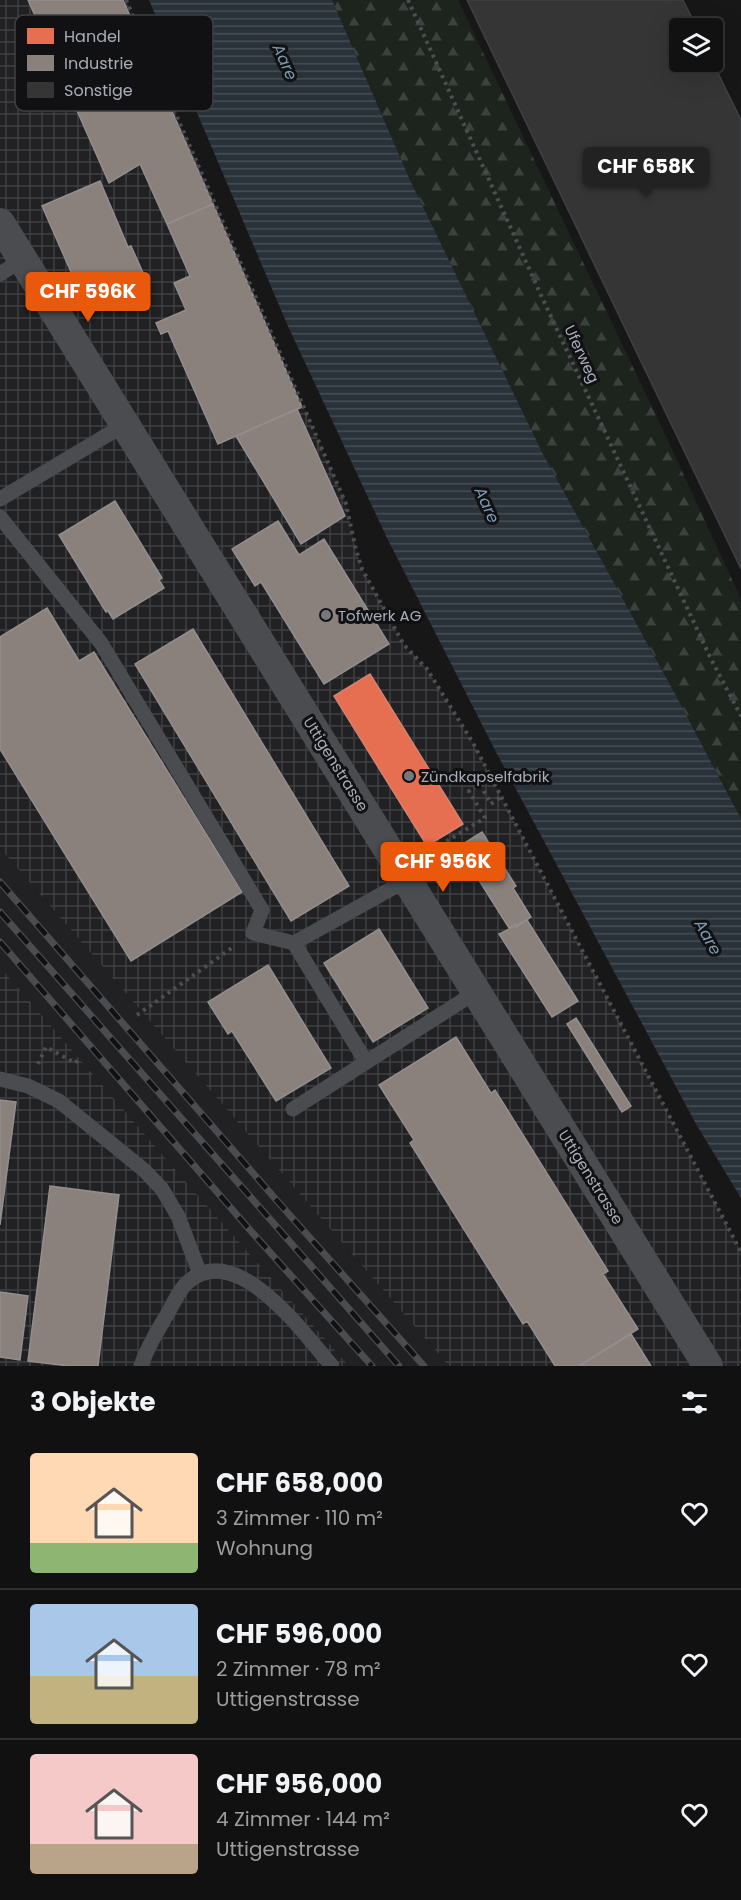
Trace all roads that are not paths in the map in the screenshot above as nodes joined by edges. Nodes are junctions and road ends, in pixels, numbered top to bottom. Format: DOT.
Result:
graph roads {
  1 [pos="0,223"];
  2 [pos="11,267"];
  3 [pos="124,425"];
  4 [pos="0,499"];
  5 [pos="0,518"];
  6 [pos="407,880"];
  7 [pos="294,943"];
  8 [pos="476,992"];
  9 [pos="366,1062"];
  10 [pos="0,1079"];
  11 [pos="292,1109"];
  12 [pos="201,1274"];
  13 [pos="324,1363"];
  14 [pos="141,1366"];
  15 [pos="708,1366"];
  1 -- 2 [label="street, Uttigenstrasse"];
  2 -- 3 [label="street, Uttigenstrasse"];
  3 -- 4 [label="lane"];
  3 -- 6 [label="street, Uttigenstrasse"];
  5 -- 7 [label="lane"];
  6 -- 7 [label="lane"];
  6 -- 8 [label="street, Uttigenstrasse"];
  7 -- 9 [label="lane"];
  8 -- 9 [label="lane"];
  8 -- 15 [label="street, Uttigenstrasse"];
  9 -- 11 [label="lane"];
  10 -- 12 [label="lane"];
  12 -- 13 [label="lane"];
  12 -- 14 [label="lane"];
}
